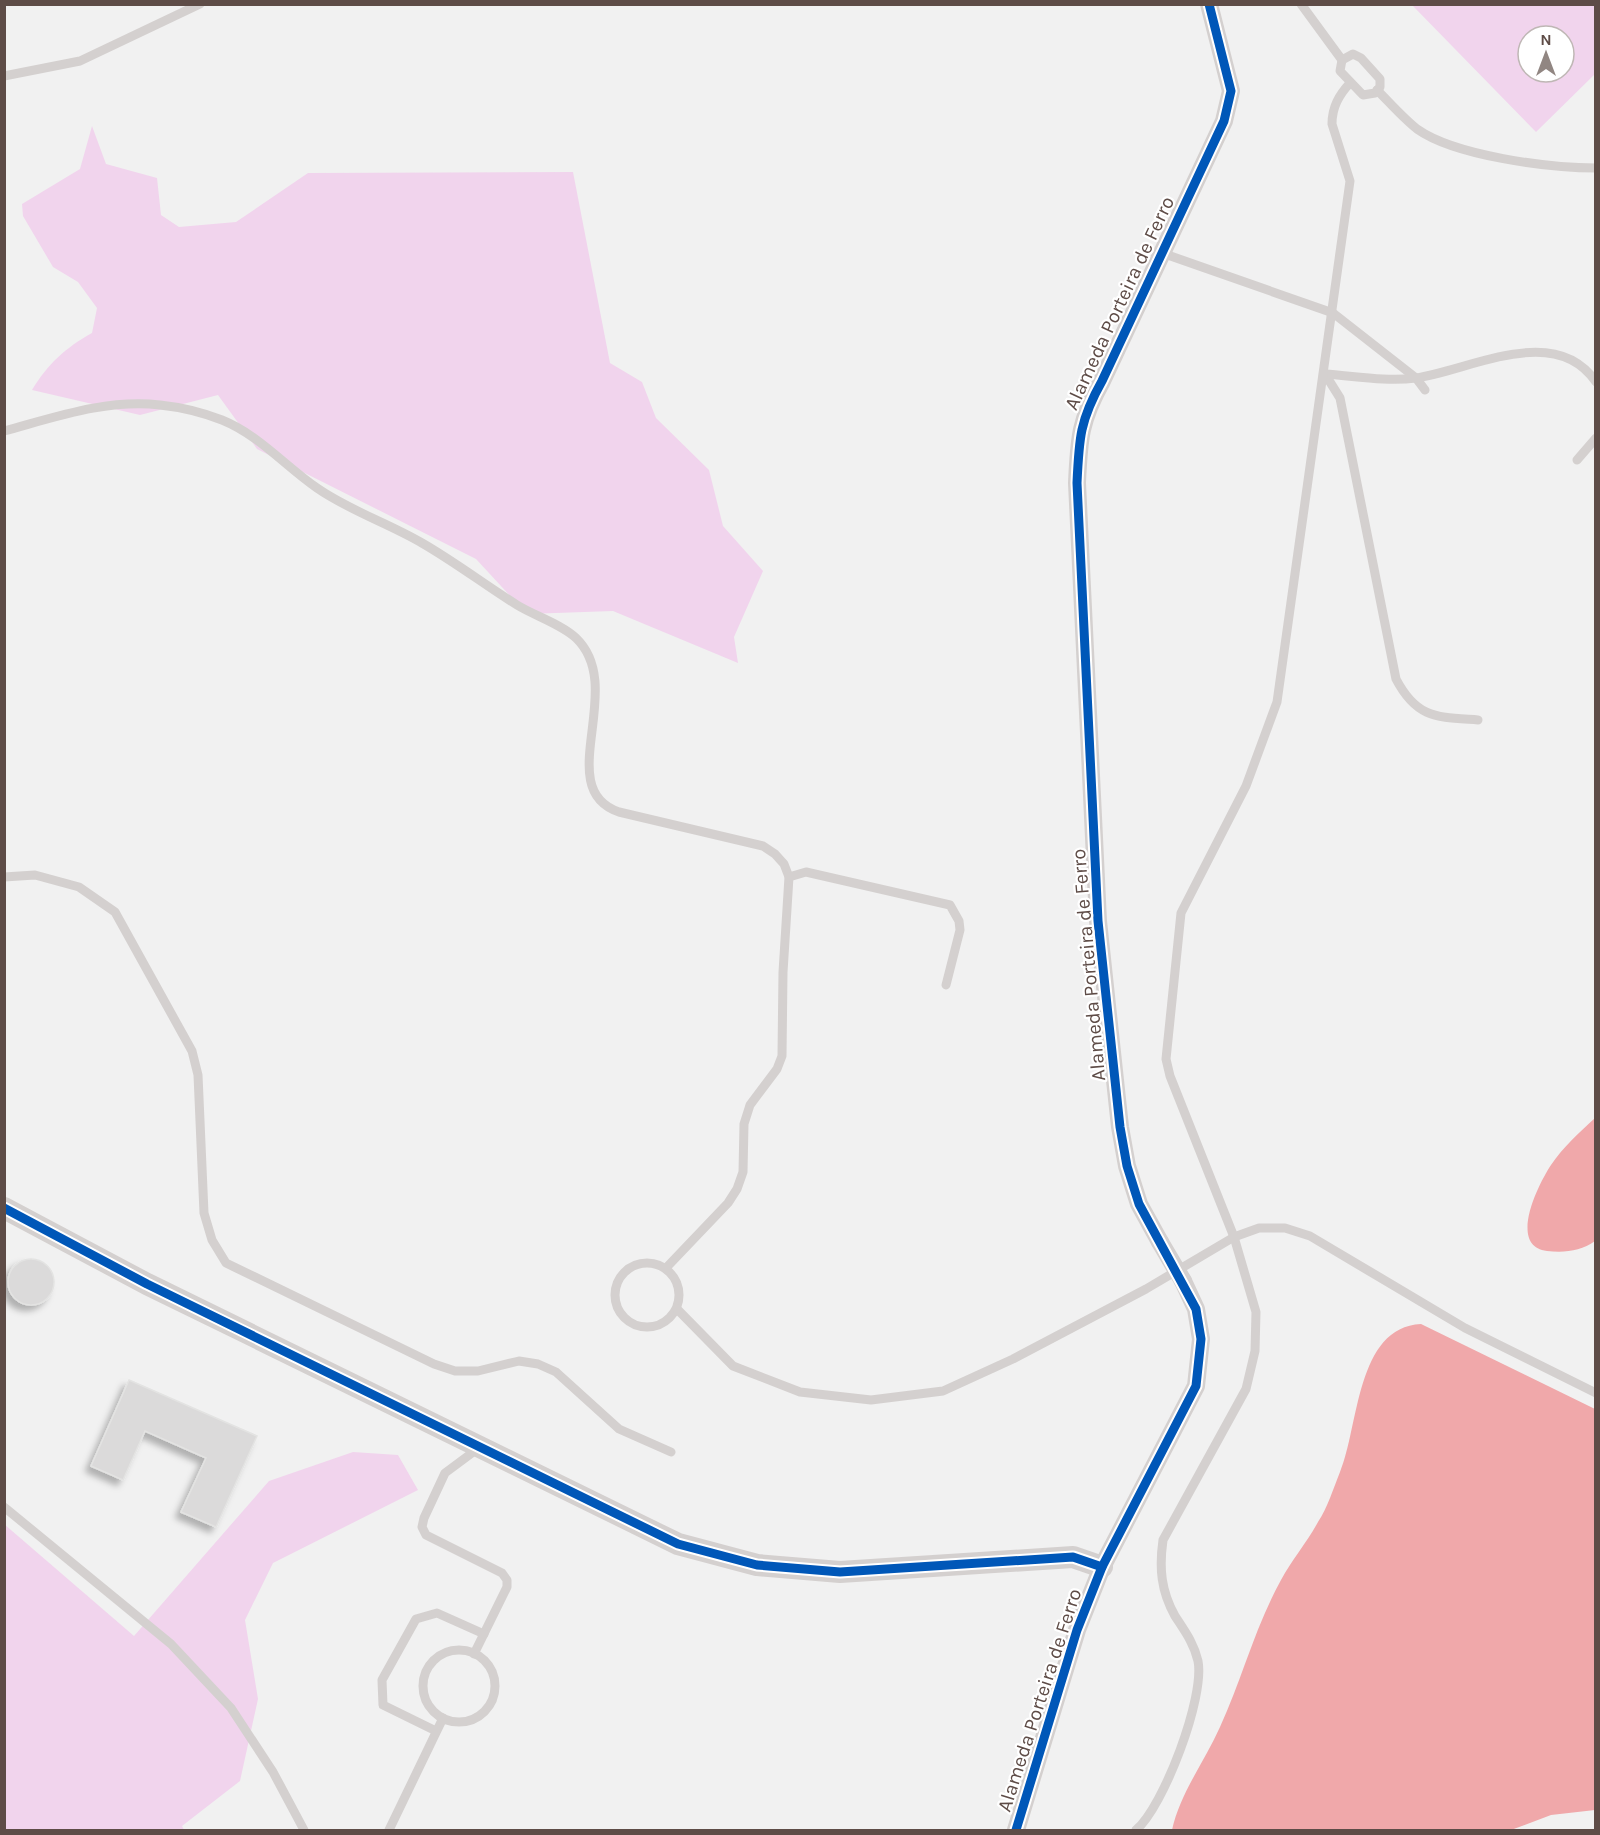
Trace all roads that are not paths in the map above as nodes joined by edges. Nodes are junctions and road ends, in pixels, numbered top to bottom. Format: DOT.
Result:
graph roads {
  1 [pos="200,4"];
  2 [pos="1209,4"];
  3 [pos="1301,4"];
  4 [pos="1342,60"];
  5 [pos="4,76"];
  6 [pos="1350,83"];
  7 [pos="1377,90"];
  8 [pos="1596,168"];
  9 [pos="1162,253"];
  10 [pos="1333,313"];
  11 [pos="1324,374"];
  12 [pos="1416,378"];
  13 [pos="1596,382"];
  14 [pos="1425,390"];
  15 [pos="4,431"];
  16 [pos="1596,438"];
  17 [pos="1577,460"];
  18 [pos="1478,720"];
  19 [pos="789,877"];
  20 [pos="4,878"];
  21 [pos="946,985"];
  22 [pos="4,1208"];
  23 [pos="1234,1237"];
  24 [pos="666,1268"];
  25 [pos="677,1309"];
  26 [pos="1596,1393"];
  27 [pos="481,1447"];
  28 [pos="671,1452"];
  29 [pos="4,1507"];
  30 [pos="1102,1567"];
  31 [pos="484,1634"];
  32 [pos="474,1654"];
  33 [pos="443,1718"];
  34 [pos="436,1731"];
  35 [pos="304,1830"];
  36 [pos="389,1830"];
  37 [pos="1016,1830"];
  38 [pos="1136,1830"];
  1 -- 5 [label="lane"];
  2 -- 9 [label="street, Alameda Porteira de Ferro"];
  3 -- 4 [label="lane"];
  4 -- 6 [label="lane"];
  4 -- 7 [label="lane"];
  6 -- 7 [label="lane"];
  6 -- 10 [label="lane"];
  7 -- 8 [label="lane"];
  9 -- 10 [label="lane"];
  9 -- 30 [label="street, Alameda Porteira de Ferro, bridge"];
  10 -- 11 [label="lane"];
  10 -- 12 [label="lane"];
  11 -- 12 [label="lane"];
  11 -- 18 [label="lane"];
  11 -- 23 [label="lane"];
  12 -- 13 [label="lane"];
  12 -- 14 [label="lane"];
  15 -- 19 [label="lane"];
  16 -- 17 [label="lane"];
  19 -- 21 [label="lane"];
  19 -- 24 [label="lane"];
  20 -- 28 [label="lane"];
  22 -- 27 [label="street"];
  23 -- 25 [label="lane"];
  23 -- 26 [label="lane"];
  23 -- 38 [label="lane"];
  24 -- 25 [label="lane"];
  24 -- 25 [label="lane"];
  27 -- 30 [label="street"];
  27 -- 31 [label="lane"];
  29 -- 35 [label="lane"];
  30 -- 37 [label="street, Alameda Porteira de Ferro"];
  31 -- 32 [label="lane"];
  31 -- 34 [label="lane"];
  32 -- 33 [label="lane"];
  32 -- 33 [label="lane"];
  33 -- 34 [label="lane"];
  34 -- 36 [label="lane"];
}
